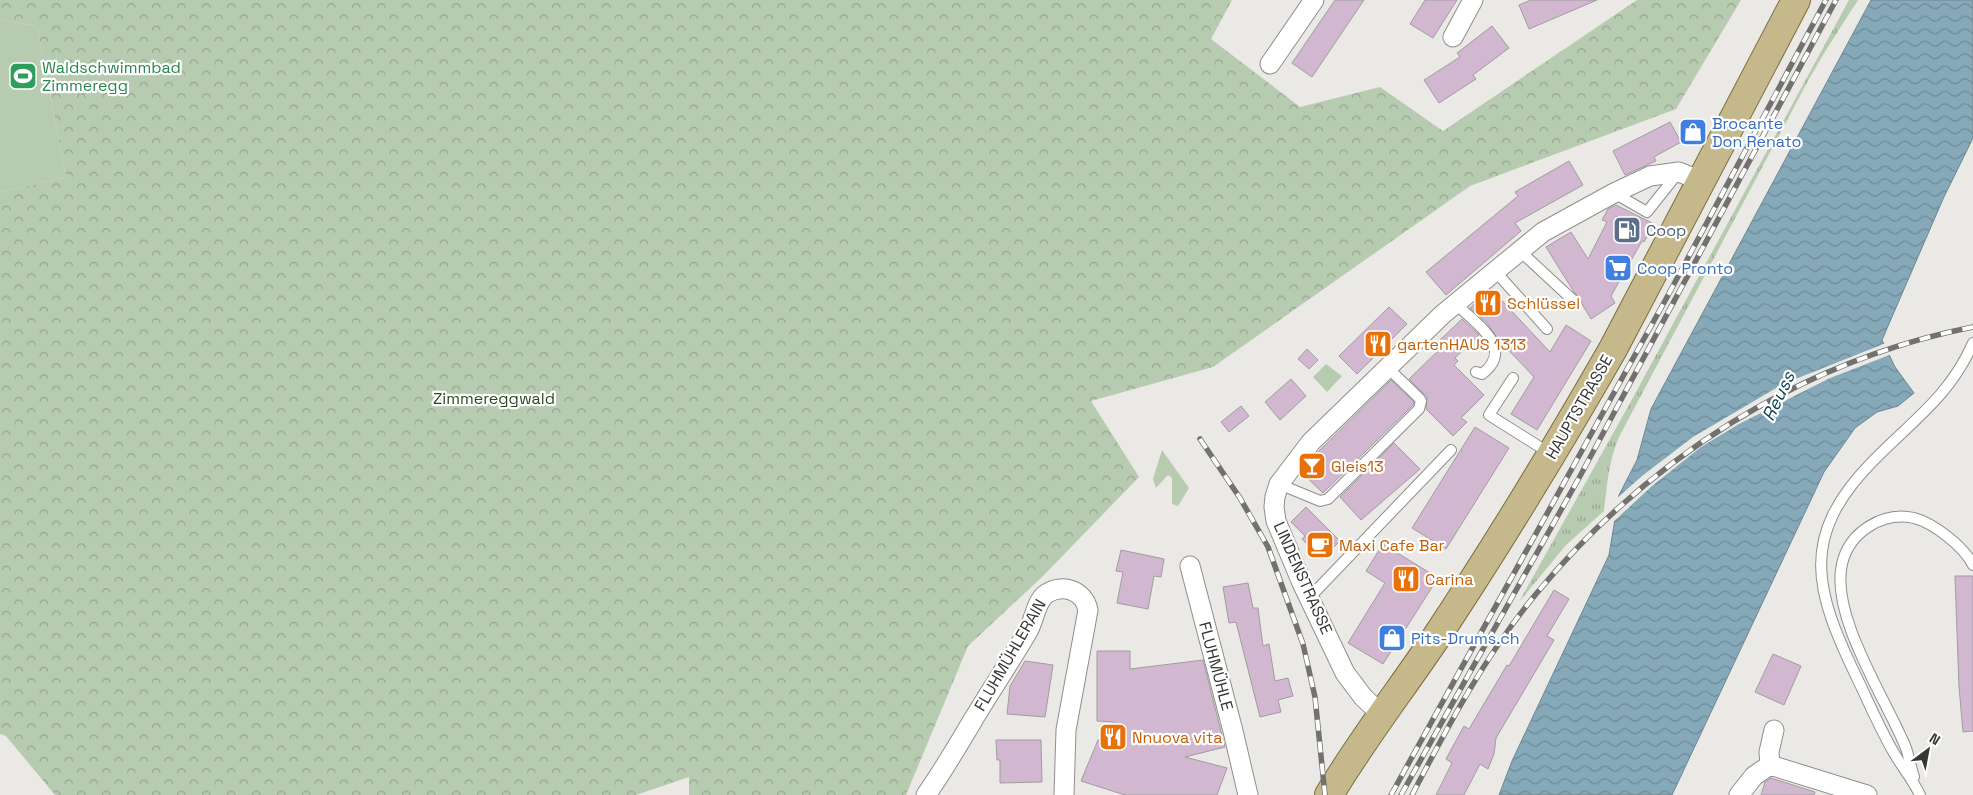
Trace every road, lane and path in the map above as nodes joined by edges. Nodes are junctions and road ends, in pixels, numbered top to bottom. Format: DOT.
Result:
graph roads {
  1 [pos="1314,0"];
  2 [pos="1473,0"];
  3 [pos="1796,0"];
  4 [pos="1453,37"];
  5 [pos="1270,64"];
  6 [pos="1690,176"];
  7 [pos="1614,193"];
  8 [pos="1520,251"];
  9 [pos="1495,271"];
  10 [pos="1574,302"];
  11 [pos="1456,304"];
  12 [pos="1548,329"];
  13 [pos="1973,343"];
  14 [pos="1388,368"];
  15 [pos="1476,372"];
  16 [pos="1513,378"];
  17 [pos="1451,450"];
  18 [pos="1552,455"];
  19 [pos="1279,484"];
  20 [pos="1973,564"];
  21 [pos="1190,566"];
  22 [pos="1306,590"];
  23 [pos="1382,715"];
  24 [pos="1774,730"];
  25 [pos="1770,765"];
  26 [pos="1918,792"];
  27 [pos="931,793"];
  28 [pos="1064,795"];
  29 [pos="1248,795"];
  30 [pos="1329,795"];
  31 [pos="1740,795"];
  32 [pos="1867,795"];
  1 -- 5 [label="street"];
  2 -- 4 [label="street"];
  3 -- 6 [label="main road, HAUPTSTRASSE"];
  6 -- 7 [label="street, LINDENSTRASSE"];
  6 -- 7 [label="lane"];
  6 -- 18 [label="main road, HAUPTSTRASSE"];
  7 -- 8 [label="street, LINDENSTRASSE"];
  8 -- 9 [label="street, LINDENSTRASSE"];
  8 -- 10 [label="lane"];
  9 -- 11 [label="street, LINDENSTRASSE"];
  9 -- 12 [label="lane"];
  11 -- 14 [label="street, LINDENSTRASSE"];
  11 -- 15 [label="lane"];
  13 -- 26 [label="lane"];
  14 -- 19 [label="street, LINDENSTRASSE"];
  14 -- 19 [label="lane"];
  16 -- 18 [label="lane"];
  17 -- 22 [label="lane"];
  18 -- 23 [label="main road, HAUPTSTRASSE"];
  19 -- 22 [label="street, LINDENSTRASSE"];
  20 -- 26 [label="lane"];
  21 -- 29 [label="street, FLUHMÜHLE"];
  22 -- 23 [label="street, LINDENSTRASSE"];
  23 -- 30 [label="main road, HAUPTSTRASSE"];
  24 -- 25 [label="street"];
  25 -- 31 [label="street"];
  25 -- 32 [label="street"];
  27 -- 28 [label="street, FLUHMÜHLERAIN"];
}
